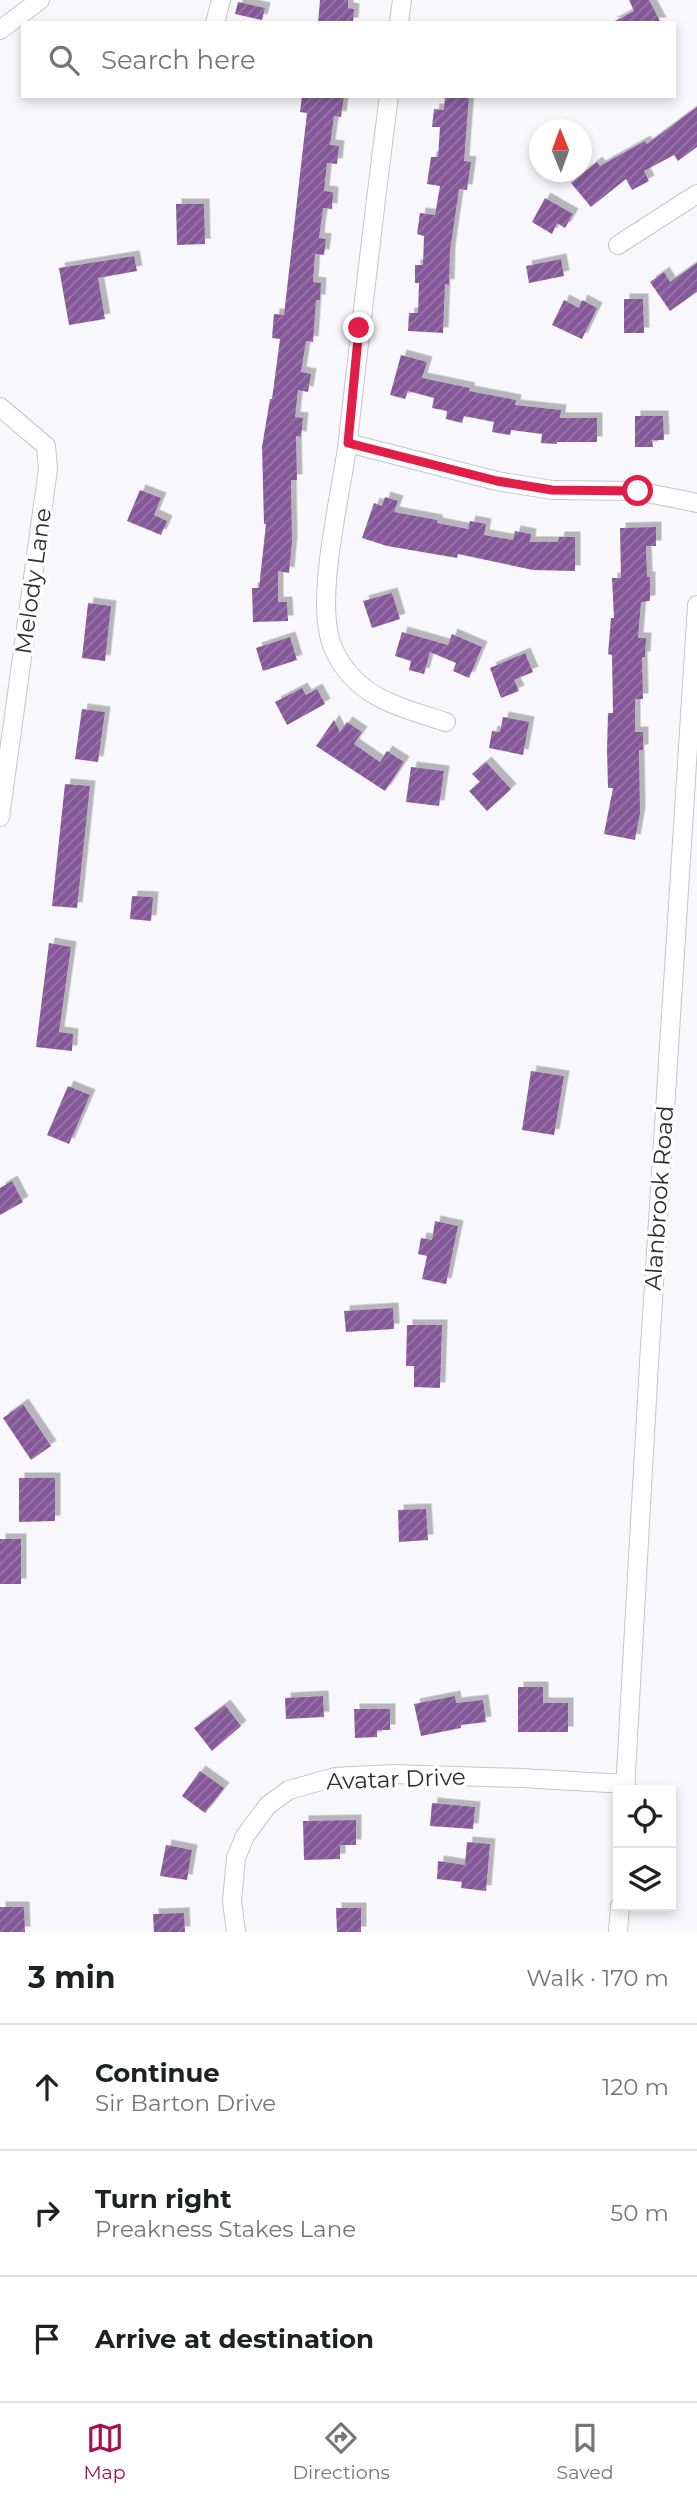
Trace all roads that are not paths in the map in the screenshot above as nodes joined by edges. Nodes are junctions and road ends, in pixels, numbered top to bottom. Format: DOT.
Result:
graph roads {
  1 [pos="40,0"];
  2 [pos="221,0"];
  3 [pos="402,0"];
  4 [pos="216,21"];
  5 [pos="399,21"];
  6 [pos="0,30"];
  7 [pos="389,98"];
  8 [pos="697,194"];
  9 [pos="618,245"];
  10 [pos="0,407"];
  11 [pos="348,443"];
  12 [pos="697,503"];
  13 [pos="697,605"];
  14 [pos="446,722"];
  15 [pos="0,817"];
  16 [pos="626,1785"];
  17 [pos="613,1786"];
  18 [pos="620,1911"];
  19 [pos="236,1932"];
  20 [pos="618,1932"];
  1 -- 6 [label="street"];
  2 -- 4 [label="street"];
  3 -- 5 [label="street"];
  7 -- 11 [label="street"];
  8 -- 9 [label="street"];
  10 -- 15 [label="street, Melody Lane"];
  11 -- 12 [label="street"];
  11 -- 14 [label="street"];
  13 -- 16 [label="street, Alanbrook Road"];
  17 -- 19 [label="street, Avatar Drive"];
  18 -- 20 [label="street"];
}
